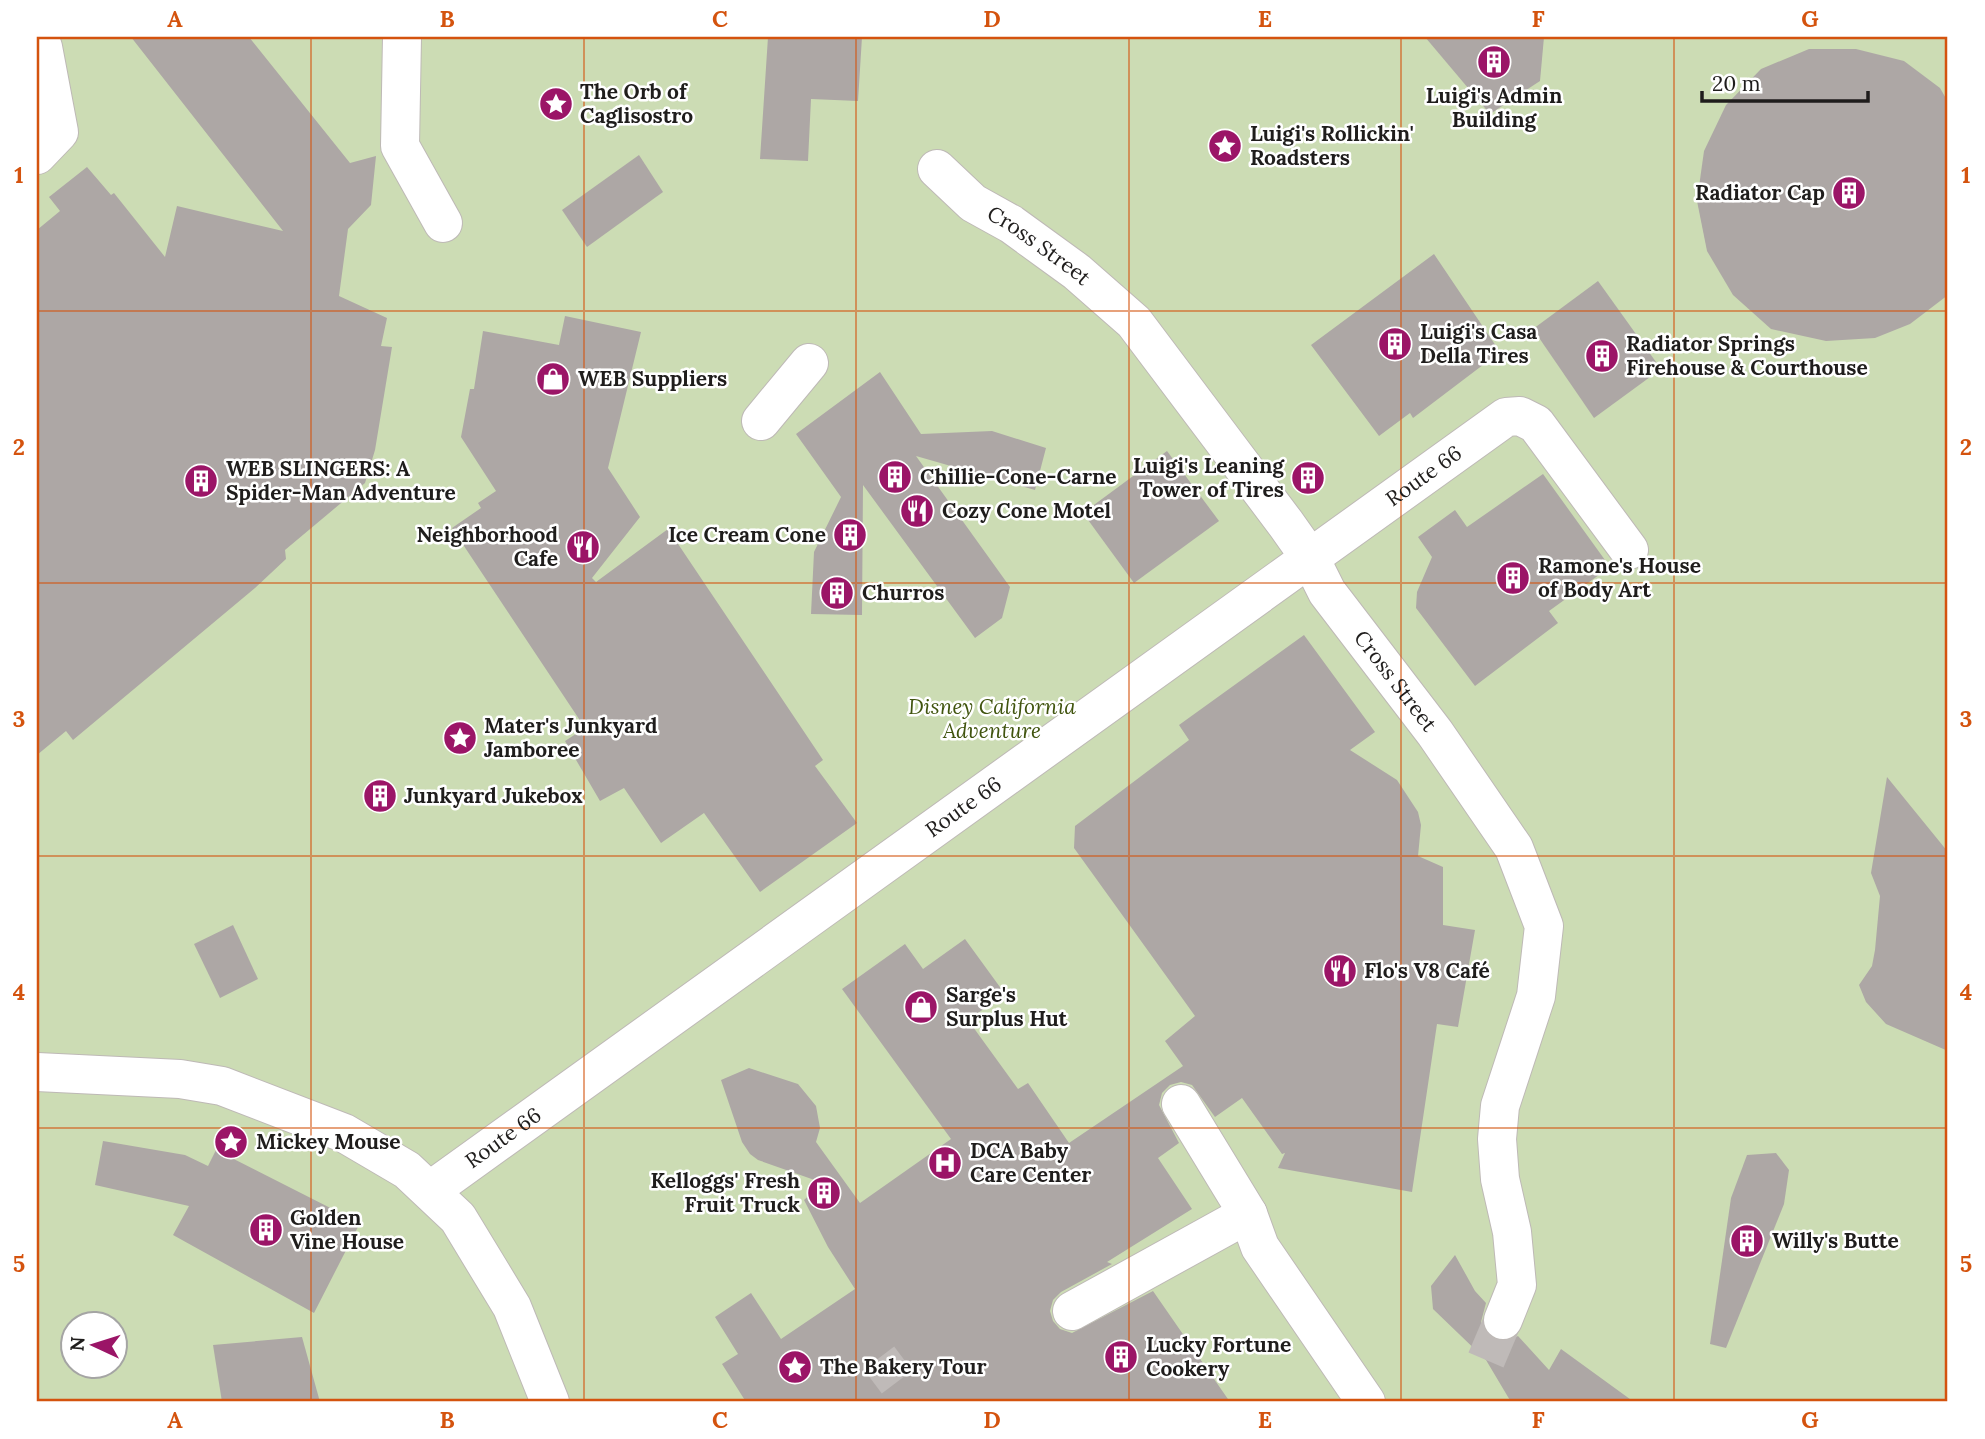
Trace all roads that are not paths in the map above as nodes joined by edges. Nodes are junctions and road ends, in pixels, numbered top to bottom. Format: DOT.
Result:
graph roads {
  1 [pos="402,37"];
  2 [pos="37,41"];
  3 [pos="37,156"];
  4 [pos="937,169"];
  5 [pos="443,223"];
  6 [pos="809,363"];
  7 [pos="761,421"];
  8 [pos="1629,550"];
  9 [pos="1310,558"];
  10 [pos="37,1072"];
  11 [pos="1181,1104"];
  12 [pos="430,1190"];
  13 [pos="1248,1214"];
  14 [pos="1072,1311"];
  15 [pos="1503,1320"];
  16 [pos="550,1402"];
  17 [pos="1366,1402"];
  1 -- 5 [label="street"];
  2 -- 3 [label="street"];
  4 -- 9 [label="street, Cross Street"];
  6 -- 7 [label="street"];
  8 -- 9 [label="street, Route 66"];
  9 -- 12 [label="street, Route 66"];
  9 -- 15 [label="street, Cross Street"];
  10 -- 12 [label="street"];
  11 -- 13 [label="street"];
  12 -- 16 [label="street"];
  13 -- 14 [label="street"];
  13 -- 17 [label="street"];
}
